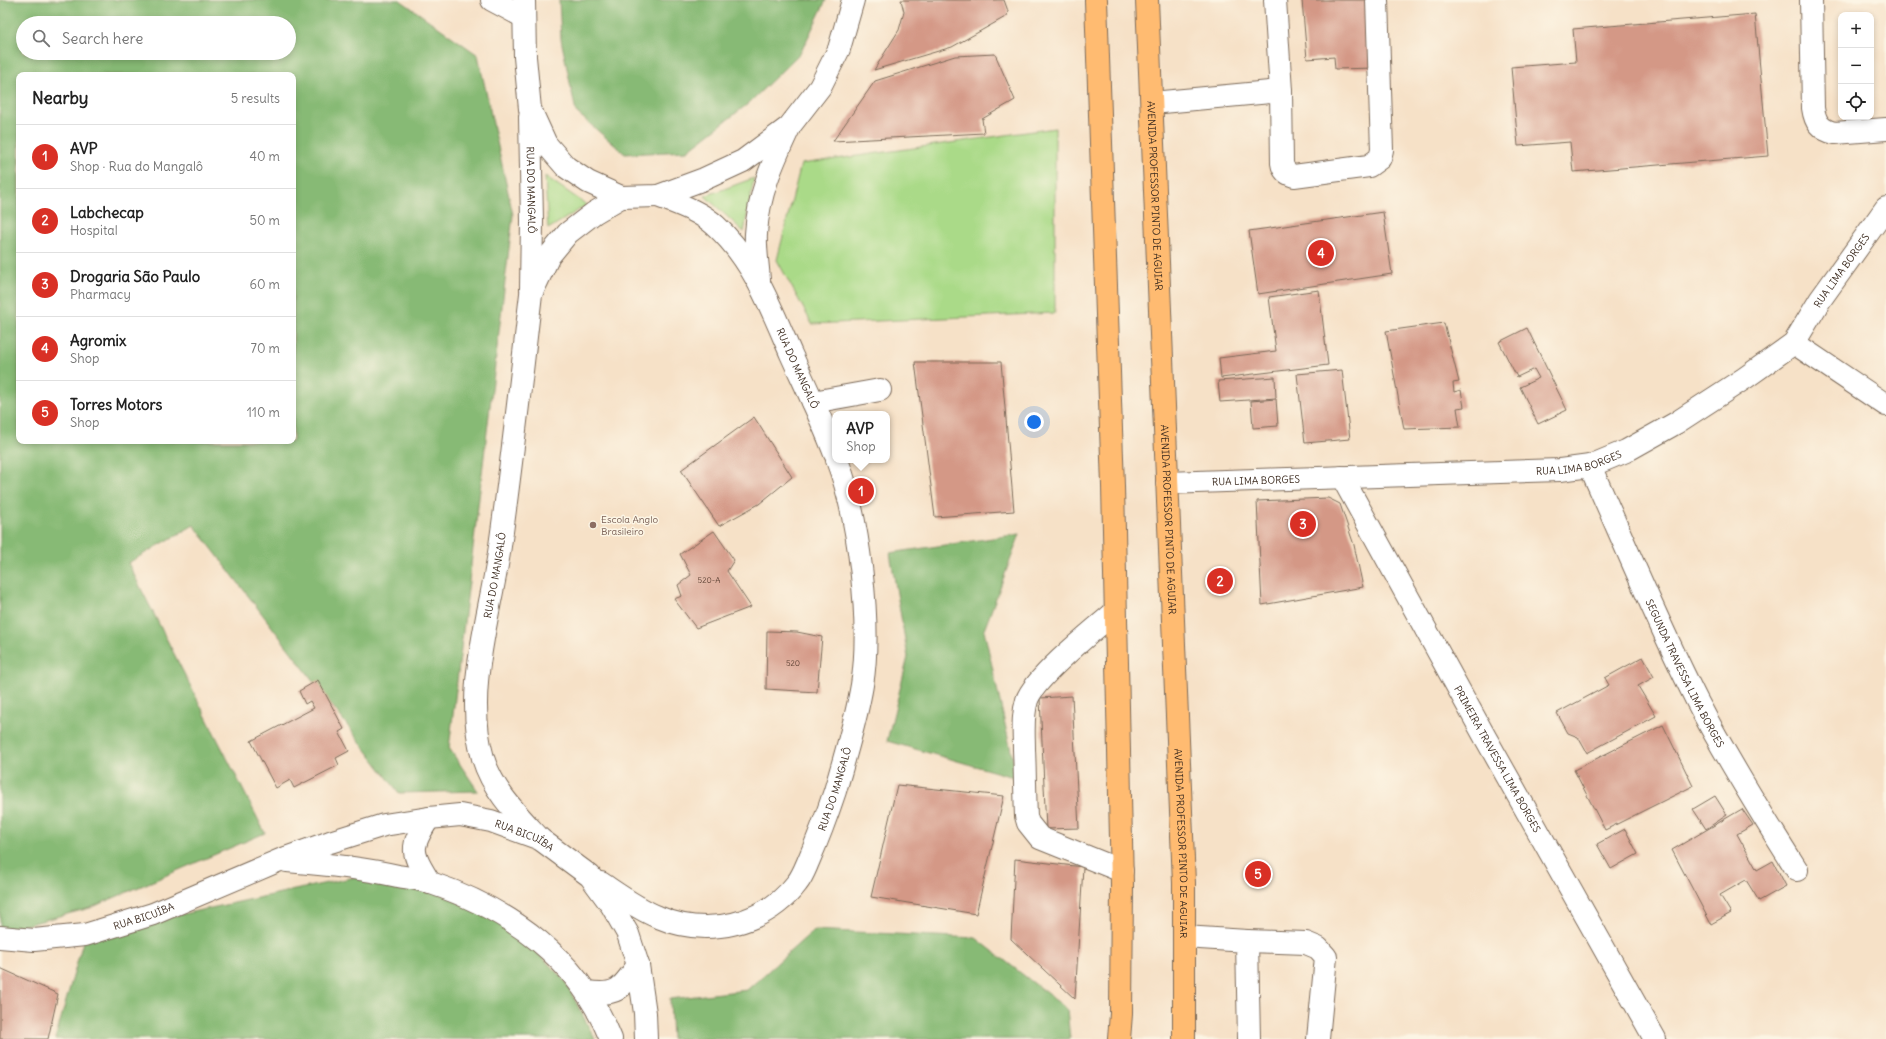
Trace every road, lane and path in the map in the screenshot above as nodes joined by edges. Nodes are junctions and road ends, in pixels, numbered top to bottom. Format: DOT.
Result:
graph roads {
  1 [pos="492,0"];
  2 [pos="854,0"];
  3 [pos="1096,0"];
  4 [pos="1147,0"];
  5 [pos="1275,0"];
  6 [pos="1377,0"];
  7 [pos="1811,0"];
  8 [pos="524,8"];
  9 [pos="1281,91"];
  10 [pos="1152,103"];
  11 [pos="530,110"];
  12 [pos="789,127"];
  13 [pos="1886,129"];
  14 [pos="658,196"];
  15 [pos="622,198"];
  16 [pos="1886,208"];
  17 [pos="759,282"];
  18 [pos="531,294"];
  19 [pos="1794,343"];
  20 [pos="880,390"];
  21 [pos="813,402"];
  22 [pos="1886,405"];
  23 [pos="832,447"];
  24 [pos="838,463"];
  25 [pos="1590,466"];
  26 [pos="1342,478"];
  27 [pos="1167,483"];
  28 [pos="1115,612"];
  29 [pos="429,818"];
  30 [pos="540,838"];
  31 [pos="280,860"];
  32 [pos="1797,870"];
  33 [pos="1122,871"];
  34 [pos="590,876"];
  35 [pos="430,883"];
  36 [pos="0,937"];
  37 [pos="1184,937"];
  38 [pos="1247,941"];
  39 [pos="638,965"];
  40 [pos="587,992"];
  41 [pos="611,1039"];
  42 [pos="646,1039"];
  43 [pos="1119,1039"];
  44 [pos="1184,1039"];
  45 [pos="1249,1039"];
  46 [pos="1318,1039"];
  47 [pos="1655,1039"];
  1 -- 8 [label="street"];
  2 -- 12 [label="street, RUA DO MANGALÔ"];
  3 -- 28 [label="main road"];
  4 -- 10 [label="main road, AVENIDA PROFESSOR PINTO DE AGUIAR"];
  5 -- 9 [label="street"];
  6 -- 9 [label="street"];
  7 -- 13 [label="street"];
  8 -- 11 [label="street, RUA DO MANGALÔ"];
  9 -- 10 [label="street"];
  10 -- 27 [label="main road, AVENIDA PROFESSOR PINTO DE AGUIAR"];
  11 -- 15 [label="street, RUA DO MANGALÔ"];
  11 -- 18 [label="street, RUA DO MANGALÔ"];
  12 -- 14 [label="street, RUA DO MANGALÔ"];
  12 -- 17 [label="street, RUA DO MANGALÔ"];
  14 -- 15 [label="street, RUA DO MANGALÔ"];
  14 -- 17 [label="street, RUA DO MANGALÔ"];
  15 -- 18 [label="street, RUA DO MANGALÔ"];
  16 -- 19 [label="street, RUA LIMA BORGES"];
  17 -- 21 [label="street, RUA DO MANGALÔ"];
  18 -- 30 [label="street, RUA DO MANGALÔ"];
  19 -- 22 [label="street"];
  19 -- 25 [label="street, RUA LIMA BORGES"];
  20 -- 21 [label="street"];
  21 -- 23 [label="street, RUA DO MANGALÔ"];
  24 -- 34 [label="street, RUA DO MANGALÔ"];
  25 -- 26 [label="street, RUA LIMA BORGES"];
  25 -- 32 [label="street, SEGUNDA TRAVESSA LIMA BORGES"];
  26 -- 27 [label="street, RUA LIMA BORGES"];
  26 -- 47 [label="street, PRIMEIRA TRAVESSA LIMA BORGES"];
  27 -- 37 [label="main road, AVENIDA PROFESSOR PINTO DE AGUIAR"];
  28 -- 33 [label="main road"];
  28 -- 33 [label="street"];
  29 -- 30 [label="street, RUA BICUÍBA"];
  29 -- 31 [label="street, RUA BICUÍBA"];
  29 -- 35 [label="street"];
  30 -- 34 [label="street, RUA BICUÍBA"];
  31 -- 35 [label="street, RUA BICUÍBA"];
  31 -- 36 [label="street, RUA BICUÍBA"];
  33 -- 43 [label="main road"];
  34 -- 39 [label="street, RUA BICUÍBA"];
  35 -- 40 [label="street, RUA BICUÍBA"];
  37 -- 38 [label="street"];
  37 -- 44 [label="main road, AVENIDA PROFESSOR PINTO DE AGUIAR"];
  38 -- 45 [label="street"];
  38 -- 46 [label="street"];
  39 -- 40 [label="street"];
  39 -- 42 [label="street, RUA BICUÍBA"];
  40 -- 41 [label="street, RUA BICUÍBA"];
}
